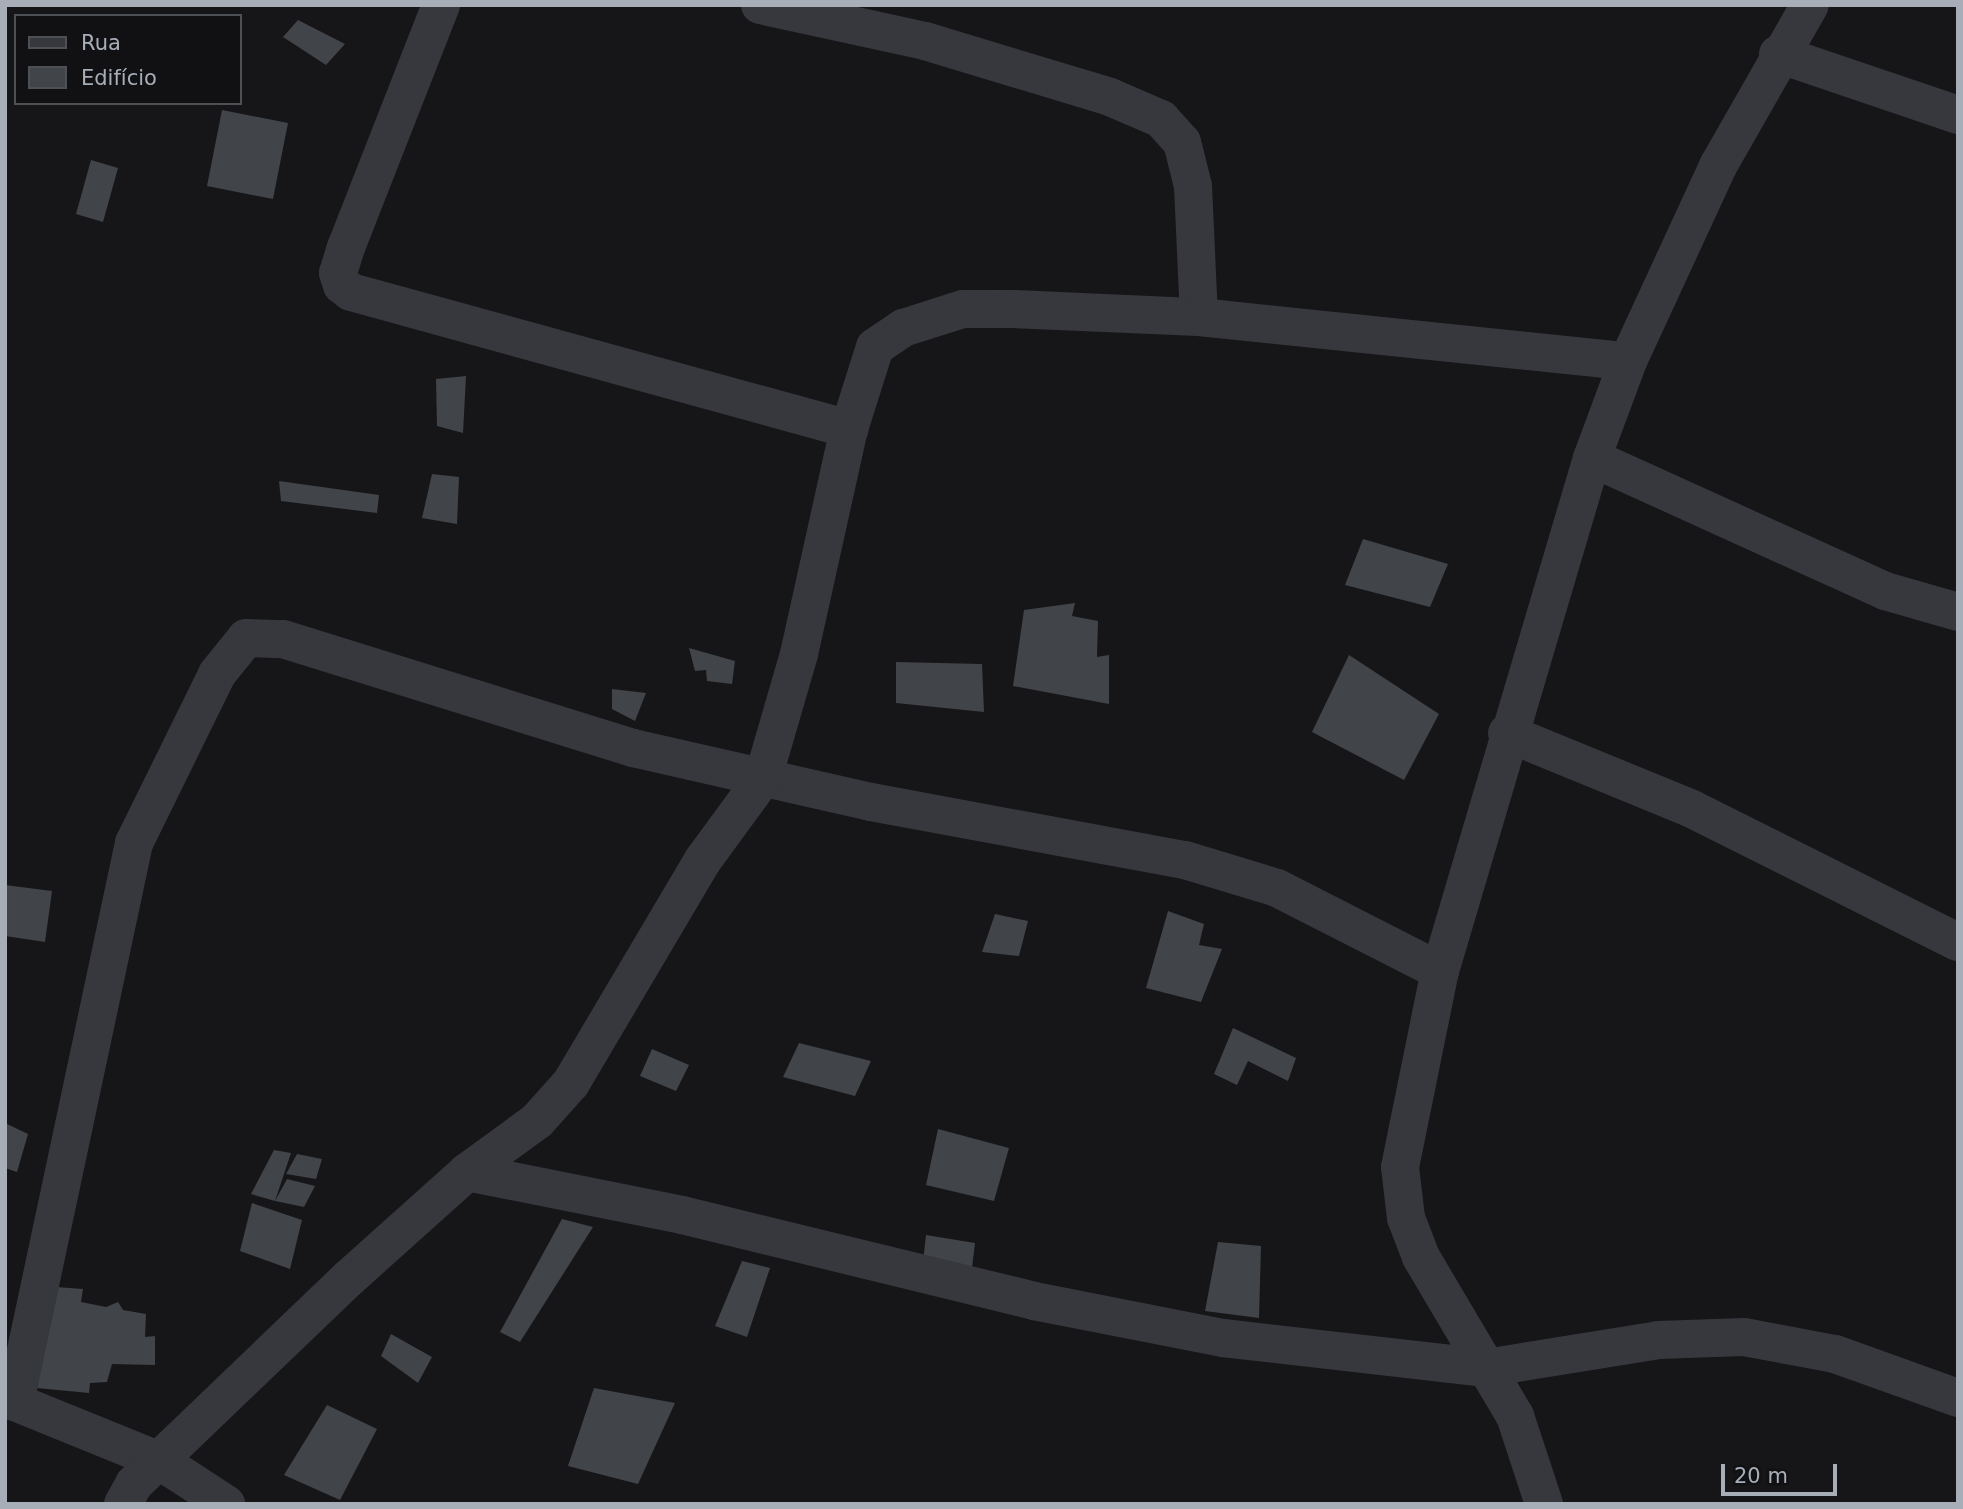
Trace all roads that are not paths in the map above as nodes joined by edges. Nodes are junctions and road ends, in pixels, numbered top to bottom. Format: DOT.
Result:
graph roads {
  1 [pos="441,5"];
  2 [pos="760,5"];
  3 [pos="1810,5"];
  4 [pos="1778,54"];
  5 [pos="1958,115"];
  6 [pos="1199,317"];
  7 [pos="1628,361"];
  8 [pos="849,429"];
  9 [pos="1592,458"];
  10 [pos="1958,612"];
  11 [pos="1507,733"];
  12 [pos="763,778"];
  13 [pos="1958,942"];
  14 [pos="1440,971"];
  15 [pos="467,1172"];
  16 [pos="1486,1368"];
  17 [pos="1958,1398"];
  18 [pos="10,1400"];
  19 [pos="160,1461"];
  20 [pos="123,1504"];
  21 [pos="226,1504"];
  22 [pos="1544,1504"];
  1 -- 8 [label="street"];
  2 -- 6 [label="street"];
  3 -- 4 [label="street"];
  4 -- 5 [label="street"];
  4 -- 7 [label="street"];
  6 -- 7 [label="street"];
  6 -- 8 [label="street"];
  7 -- 9 [label="street"];
  8 -- 12 [label="street"];
  9 -- 10 [label="street"];
  9 -- 11 [label="street"];
  11 -- 13 [label="street"];
  11 -- 14 [label="street"];
  12 -- 14 [label="street"];
  12 -- 15 [label="street"];
  12 -- 18 [label="street"];
  14 -- 16 [label="street"];
  15 -- 16 [label="street"];
  15 -- 19 [label="street"];
  16 -- 17 [label="street"];
  16 -- 22 [label="street"];
  18 -- 19 [label="street"];
  19 -- 20 [label="street"];
  19 -- 21 [label="street"];
}
